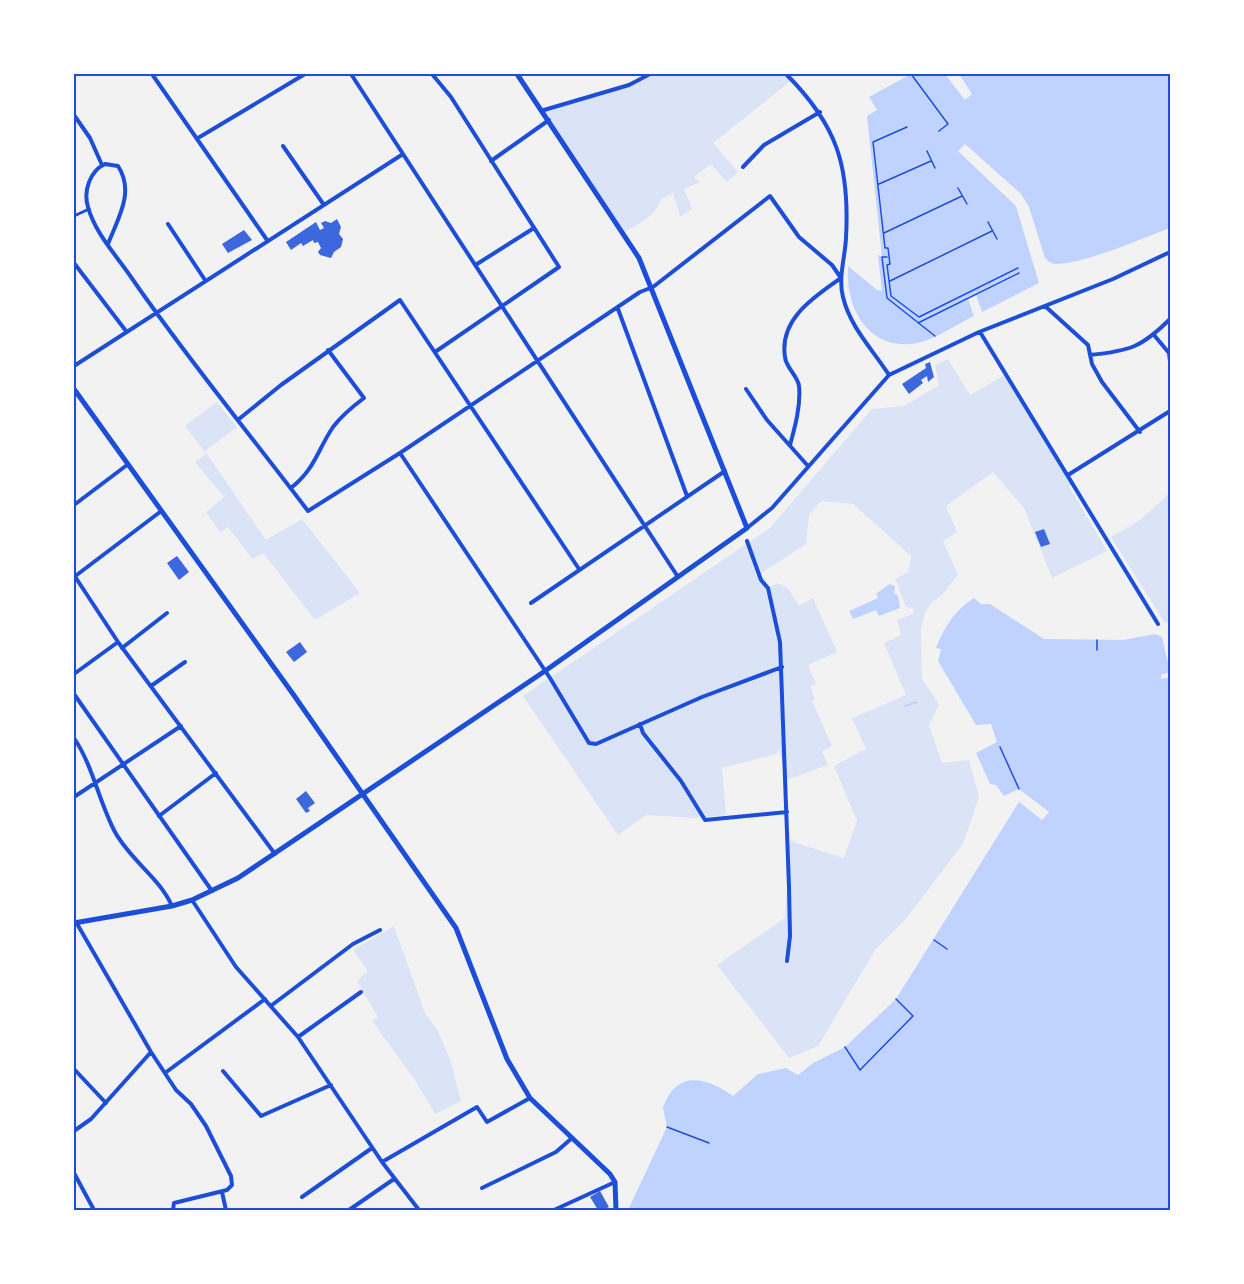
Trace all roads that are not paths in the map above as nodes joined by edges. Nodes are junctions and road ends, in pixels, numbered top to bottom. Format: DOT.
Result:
graph roads {
  1 [pos="152,74"];
  2 [pos="305,74"];
  3 [pos="351,74"];
  4 [pos="432,74"];
  5 [pos="517,74"];
  6 [pos="650,74"];
  7 [pos="786,74"];
  8 [pos="544,110"];
  9 [pos="820,112"];
  10 [pos="74,115"];
  11 [pos="550,119"];
  12 [pos="198,138"];
  13 [pos="283,146"];
  14 [pos="403,154"];
  15 [pos="491,161"];
  16 [pos="102,165"];
  17 [pos="743,166"];
  18 [pos="324,205"];
  19 [pos="89,209"];
  20 [pos="74,216"];
  21 [pos="168,224"];
  22 [pos="534,228"];
  23 [pos="267,240"];
  24 [pos="108,244"];
  25 [pos="1170,252"];
  26 [pos="74,262"];
  27 [pos="477,264"];
  28 [pos="841,278"];
  29 [pos="205,280"];
  30 [pos="652,287"];
  31 [pos="502,305"];
  32 [pos="1045,306"];
  33 [pos="618,309"];
  34 [pos="155,312"];
  35 [pos="1170,319"];
  36 [pos="126,331"];
  37 [pos="980,332"];
  38 [pos="1154,335"];
  39 [pos="328,350"];
  40 [pos="435,352"];
  41 [pos="1090,355"];
  42 [pos="538,361"];
  43 [pos="1170,361"];
  44 [pos="74,366"];
  45 [pos="889,375"];
  46 [pos="74,389"];
  47 [pos="746,389"];
  48 [pos="472,405"];
  49 [pos="1170,411"];
  50 [pos="239,419"];
  51 [pos="1140,432"];
  52 [pos="790,445"];
  53 [pos="400,453"];
  54 [pos="127,465"];
  55 [pos="808,466"];
  56 [pos="725,471"];
  57 [pos="1068,475"];
  58 [pos="291,488"];
  59 [pos="687,496"];
  60 [pos="74,505"];
  61 [pos="160,512"];
  62 [pos="644,524"];
  63 [pos="747,528"];
  64 [pos="747,541"];
  65 [pos="579,569"];
  66 [pos="74,576"];
  67 [pos="678,577"];
  68 [pos="531,603"];
  69 [pos="167,613"];
  70 [pos="1158,624"];
  71 [pos="118,642"];
  72 [pos="122,648"];
  73 [pos="185,662"];
  74 [pos="782,668"];
  75 [pos="545,671"];
  76 [pos="74,674"];
  77 [pos="151,687"];
  78 [pos="74,694"];
  79 [pos="640,724"];
  80 [pos="181,726"];
  81 [pos="74,738"];
  82 [pos="123,766"];
  83 [pos="216,773"];
  84 [pos="93,783"];
  85 [pos="363,795"];
  86 [pos="74,797"];
  87 [pos="787,812"];
  88 [pos="159,816"];
  89 [pos="276,855"];
  90 [pos="213,891"];
  91 [pos="192,900"];
  92 [pos="172,906"];
  93 [pos="75,923"];
  94 [pos="380,930"];
  95 [pos="787,961"];
  96 [pos="361,992"];
  97 [pos="265,999"];
  98 [pos="272,1005"];
  99 [pos="298,1037"];
  100 [pos="151,1052"];
  101 [pos="74,1069"];
  102 [pos="223,1071"];
  103 [pos="165,1072"];
  104 [pos="332,1085"];
  105 [pos="530,1098"];
  106 [pos="106,1103"];
  107 [pos="74,1131"];
  108 [pos="573,1137"];
  109 [pos="372,1148"];
  110 [pos="382,1162"];
  111 [pos="74,1173"];
  112 [pos="394,1179"];
  113 [pos="615,1182"];
  114 [pos="482,1188"];
  115 [pos="222,1192"];
  116 [pos="302,1197"];
  117 [pos="94,1210"];
  118 [pos="173,1210"];
  119 [pos="226,1210"];
  120 [pos="349,1210"];
  121 [pos="416,1210"];
  122 [pos="554,1210"];
  123 [pos="616,1210"];
  1 -- 12 [label="street"];
  2 -- 12 [label="street"];
  3 -- 14 [label="street"];
  4 -- 15 [label="street"];
  5 -- 8 [label="street"];
  6 -- 8 [label="street"];
  7 -- 9 [label="street"];
  8 -- 11 [label="street"];
  9 -- 17 [label="street"];
  9 -- 28 [label="street"];
  10 -- 16 [label="street"];
  11 -- 15 [label="street"];
  11 -- 30 [label="street"];
  12 -- 23 [label="street"];
  13 -- 18 [label="street"];
  14 -- 18 [label="street"];
  14 -- 27 [label="street"];
  15 -- 22 [label="street"];
  16 -- 19 [label="street"];
  16 -- 24 [label="street"];
  18 -- 23 [label="street"];
  19 -- 20 [label="street"];
  19 -- 24 [label="street"];
  21 -- 29 [label="street"];
  22 -- 27 [label="street"];
  22 -- 31 [label="street"];
  23 -- 29 [label="street"];
  24 -- 34 [label="street"];
  25 -- 32 [label="street"];
  26 -- 36 [label="street"];
  27 -- 31 [label="street"];
  28 -- 30 [label="street"];
  28 -- 45 [label="street"];
  28 -- 52 [label="street"];
  29 -- 34 [label="street"];
  30 -- 33 [label="street"];
  30 -- 56 [label="street"];
  31 -- 40 [label="street"];
  31 -- 42 [label="street"];
  32 -- 37 [label="street"];
  32 -- 41 [label="street"];
  33 -- 42 [label="street"];
  33 -- 59 [label="street"];
  34 -- 36 [label="street"];
  34 -- 50 [label="street"];
  35 -- 38 [label="street"];
  36 -- 44 [label="street"];
  37 -- 45 [label="street"];
  37 -- 57 [label="street"];
  38 -- 41 [label="street"];
  38 -- 43 [label="street"];
  39 -- 40 [label="street"];
  39 -- 50 [label="street"];
  39 -- 58 [label="street"];
  40 -- 48 [label="street"];
  41 -- 51 [label="street"];
  42 -- 48 [label="street"];
  42 -- 62 [label="street"];
  45 -- 55 [label="street"];
  46 -- 54 [label="street"];
  47 -- 52 [label="street"];
  48 -- 53 [label="street"];
  48 -- 65 [label="street"];
  49 -- 51 [label="street"];
  50 -- 58 [label="street"];
  51 -- 57 [label="street"];
  52 -- 55 [label="street"];
  53 -- 58 [label="street"];
  53 -- 75 [label="street"];
  54 -- 60 [label="street"];
  54 -- 61 [label="street"];
  55 -- 63 [label="street"];
  56 -- 59 [label="street"];
  56 -- 63 [label="street"];
  57 -- 70 [label="street"];
  59 -- 62 [label="street"];
  61 -- 66 [label="street"];
  61 -- 85 [label="street"];
  62 -- 65 [label="street"];
  62 -- 67 [label="street"];
  63 -- 67 [label="street"];
  64 -- 74 [label="street"];
  65 -- 68 [label="street"];
  66 -- 71 [label="street"];
  67 -- 75 [label="street"];
  69 -- 72 [label="street"];
  71 -- 72 [label="street"];
  71 -- 76 [label="street"];
  72 -- 77 [label="street"];
  73 -- 77 [label="street"];
  74 -- 79 [label="street"];
  74 -- 87 [label="street"];
  75 -- 79 [label="street"];
  75 -- 85 [label="street"];
  77 -- 80 [label="street"];
  78 -- 82 [label="street"];
  79 -- 87 [label="street"];
  80 -- 82 [label="street"];
  80 -- 83 [label="street"];
  81 -- 84 [label="street"];
  82 -- 84 [label="street"];
  82 -- 88 [label="street"];
  83 -- 88 [label="street"];
  83 -- 89 [label="street"];
  84 -- 86 [label="street"];
  84 -- 92 [label="street"];
  85 -- 89 [label="street"];
  85 -- 105 [label="street"];
  87 -- 95 [label="street"];
  88 -- 90 [label="street"];
  89 -- 90 [label="street"];
  90 -- 91 [label="street"];
  91 -- 92 [label="street"];
  91 -- 97 [label="street"];
  92 -- 93 [label="street"];
  93 -- 100 [label="street"];
  94 -- 98 [label="street"];
  96 -- 99 [label="street"];
  97 -- 98 [label="street"];
  97 -- 103 [label="street"];
  98 -- 99 [label="street"];
  99 -- 104 [label="street"];
  100 -- 103 [label="street"];
  100 -- 106 [label="street"];
  101 -- 106 [label="street"];
  102 -- 104 [label="street"];
  103 -- 115 [label="street"];
  104 -- 109 [label="street"];
  105 -- 108 [label="street"];
  105 -- 110 [label="street"];
  106 -- 107 [label="street"];
  108 -- 113 [label="street"];
  108 -- 114 [label="street"];
  109 -- 110 [label="street"];
  109 -- 116 [label="street"];
  110 -- 112 [label="street"];
  111 -- 117 [label="street"];
  112 -- 120 [label="street"];
  112 -- 121 [label="street"];
  113 -- 122 [label="street"];
  113 -- 123 [label="street"];
  115 -- 118 [label="street"];
  115 -- 119 [label="street"];
}
